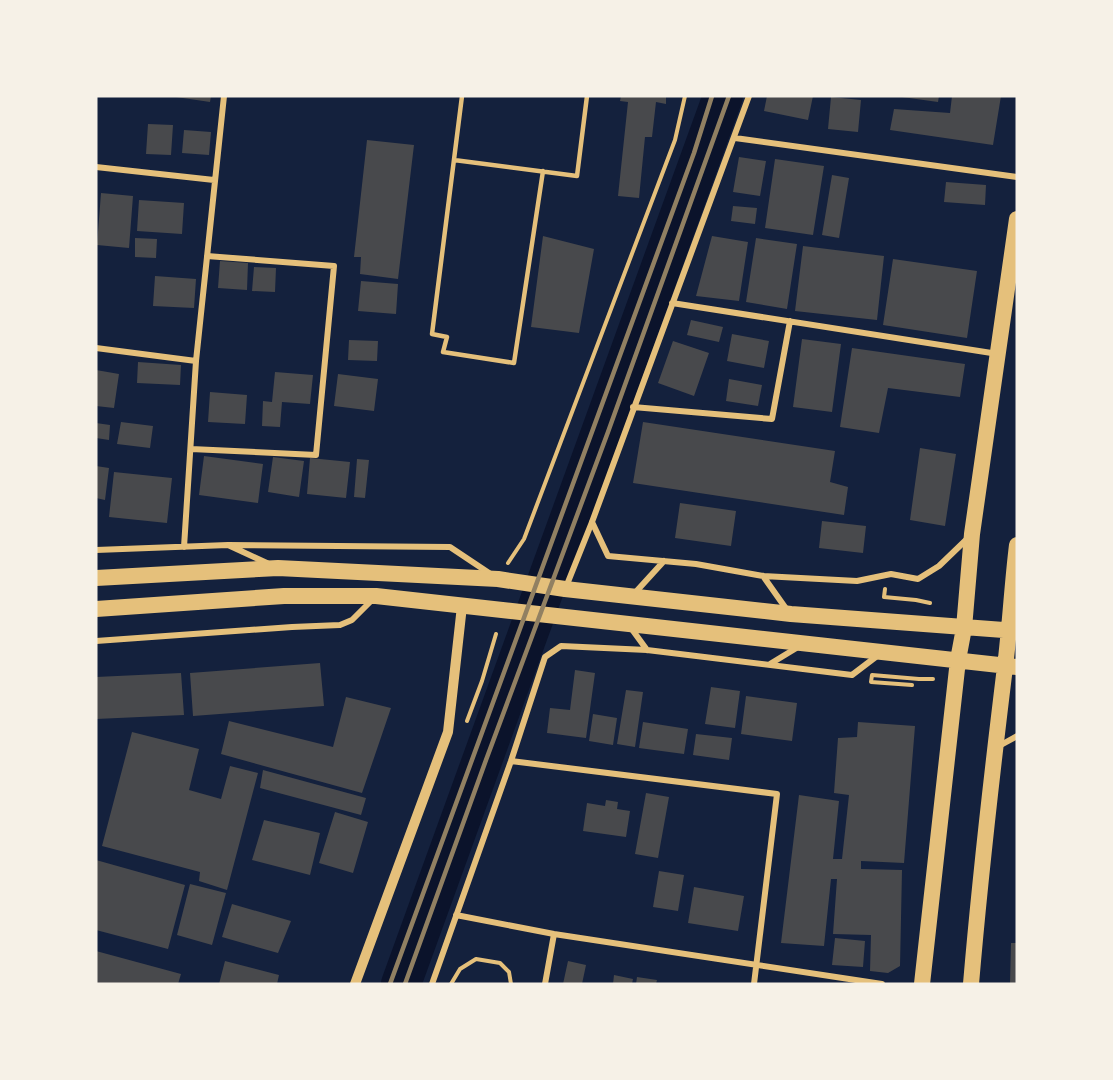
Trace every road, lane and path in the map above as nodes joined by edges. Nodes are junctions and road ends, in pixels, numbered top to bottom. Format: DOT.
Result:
graph roads {
  1 [pos="224,96"];
  2 [pos="462,96"];
  3 [pos="587,96"];
  4 [pos="685,96"];
  5 [pos="749,96"];
  6 [pos="735,138"];
  7 [pos="454,160"];
  8 [pos="96,167"];
  9 [pos="543,171"];
  10 [pos="1017,177"];
  11 [pos="214,180"];
  12 [pos="1017,219"];
  13 [pos="207,256"];
  14 [pos="672,303"];
  15 [pos="789,321"];
  16 [pos="96,348"];
  17 [pos="998,354"];
  18 [pos="196,362"];
  19 [pos="633,407"];
  20 [pos="191,449"];
  21 [pos="592,522"];
  22 [pos="972,534"];
  23 [pos="228,545"];
  24 [pos="1017,545"];
  25 [pos="184,547"];
  26 [pos="96,550"];
  27 [pos="664,561"];
  28 [pos="278,568"];
  29 [pos="763,576"];
  30 [pos="96,578"];
  31 [pos="498,579"];
  32 [pos="1015,580"];
  33 [pos="896,589"];
  34 [pos="565,590"];
  35 [pos="376,596"];
  36 [pos="631,597"];
  37 [pos="932,604"];
  38 [pos="462,606"];
  39 [pos="96,609"];
  40 [pos="791,615"];
  41 [pos="628,624"];
  42 [pos="964,628"];
  43 [pos="1013,631"];
  44 [pos="496,633"];
  45 [pos="96,641"];
  46 [pos="804,644"];
  47 [pos="647,650"];
  48 [pos="882,652"];
  49 [pos="958,660"];
  50 [pos="770,664"];
  51 [pos="1011,666"];
  52 [pos="919,679"];
  53 [pos="912,685"];
  54 [pos="465,728"];
  55 [pos="1017,736"];
  56 [pos="995,748"];
  57 [pos="511,761"];
  58 [pos="456,915"];
  59 [pos="554,934"];
  60 [pos="757,964"];
  61 [pos="355,984"];
  62 [pos="432,984"];
  63 [pos="452,984"];
  64 [pos="511,984"];
  65 [pos="545,984"];
  66 [pos="754,984"];
  67 [pos="882,984"];
  68 [pos="922,984"];
  69 [pos="971,984"];
  1 -- 11 [label="street"];
  2 -- 7 [label="lane"];
  3 -- 9 [label="lane"];
  4 -- 31 [label="path"];
  5 -- 6 [label="street"];
  6 -- 10 [label="street"];
  6 -- 14 [label="street"];
  7 -- 9 [label="lane"];
  7 -- 9 [label="lane"];
  8 -- 11 [label="street"];
  11 -- 13 [label="street"];
  12 -- 17 [label="highway"];
  13 -- 18 [label="street"];
  13 -- 20 [label="street"];
  14 -- 15 [label="street"];
  14 -- 19 [label="street"];
  15 -- 17 [label="street"];
  15 -- 19 [label="street"];
  16 -- 18 [label="street"];
  17 -- 22 [label="highway"];
  18 -- 20 [label="street"];
  19 -- 21 [label="street"];
  20 -- 25 [label="street"];
  21 -- 27 [label="street"];
  21 -- 34 [label="street"];
  22 -- 29 [label="street"];
  22 -- 42 [label="highway"];
  23 -- 25 [label="street"];
  23 -- 28 [label="street"];
  23 -- 31 [label="street"];
  24 -- 32 [label="highway"];
  25 -- 26 [label="street"];
  27 -- 29 [label="street"];
  27 -- 36 [label="street"];
  28 -- 30 [label="highway"];
  28 -- 31 [label="highway"];
  29 -- 40 [label="street"];
  31 -- 34 [label="highway"];
  32 -- 43 [label="highway"];
  33 -- 37 [label="path"];
  34 -- 36 [label="highway"];
  35 -- 38 [label="highway"];
  35 -- 39 [label="highway"];
  35 -- 45 [label="street"];
  36 -- 40 [label="highway"];
  38 -- 41 [label="highway"];
  38 -- 61 [label="street"];
  40 -- 42 [label="highway"];
  41 -- 46 [label="highway"];
  41 -- 47 [label="street"];
  42 -- 43 [label="highway"];
  42 -- 49 [label="highway"];
  43 -- 51 [label="highway"];
  44 -- 54 [label="path"];
  46 -- 48 [label="highway"];
  46 -- 50 [label="street"];
  47 -- 50 [label="street"];
  47 -- 57 [label="street"];
  48 -- 49 [label="highway"];
  48 -- 50 [label="street"];
  49 -- 51 [label="highway"];
  49 -- 68 [label="highway"];
  51 -- 56 [label="highway"];
  52 -- 53 [label="path"];
  55 -- 56 [label="street"];
  56 -- 69 [label="highway"];
  57 -- 58 [label="street"];
  57 -- 60 [label="street"];
  58 -- 59 [label="street"];
  58 -- 62 [label="street"];
  59 -- 60 [label="street"];
  59 -- 65 [label="street"];
  60 -- 66 [label="street"];
  60 -- 67 [label="street"];
  63 -- 64 [label="path"];
}
